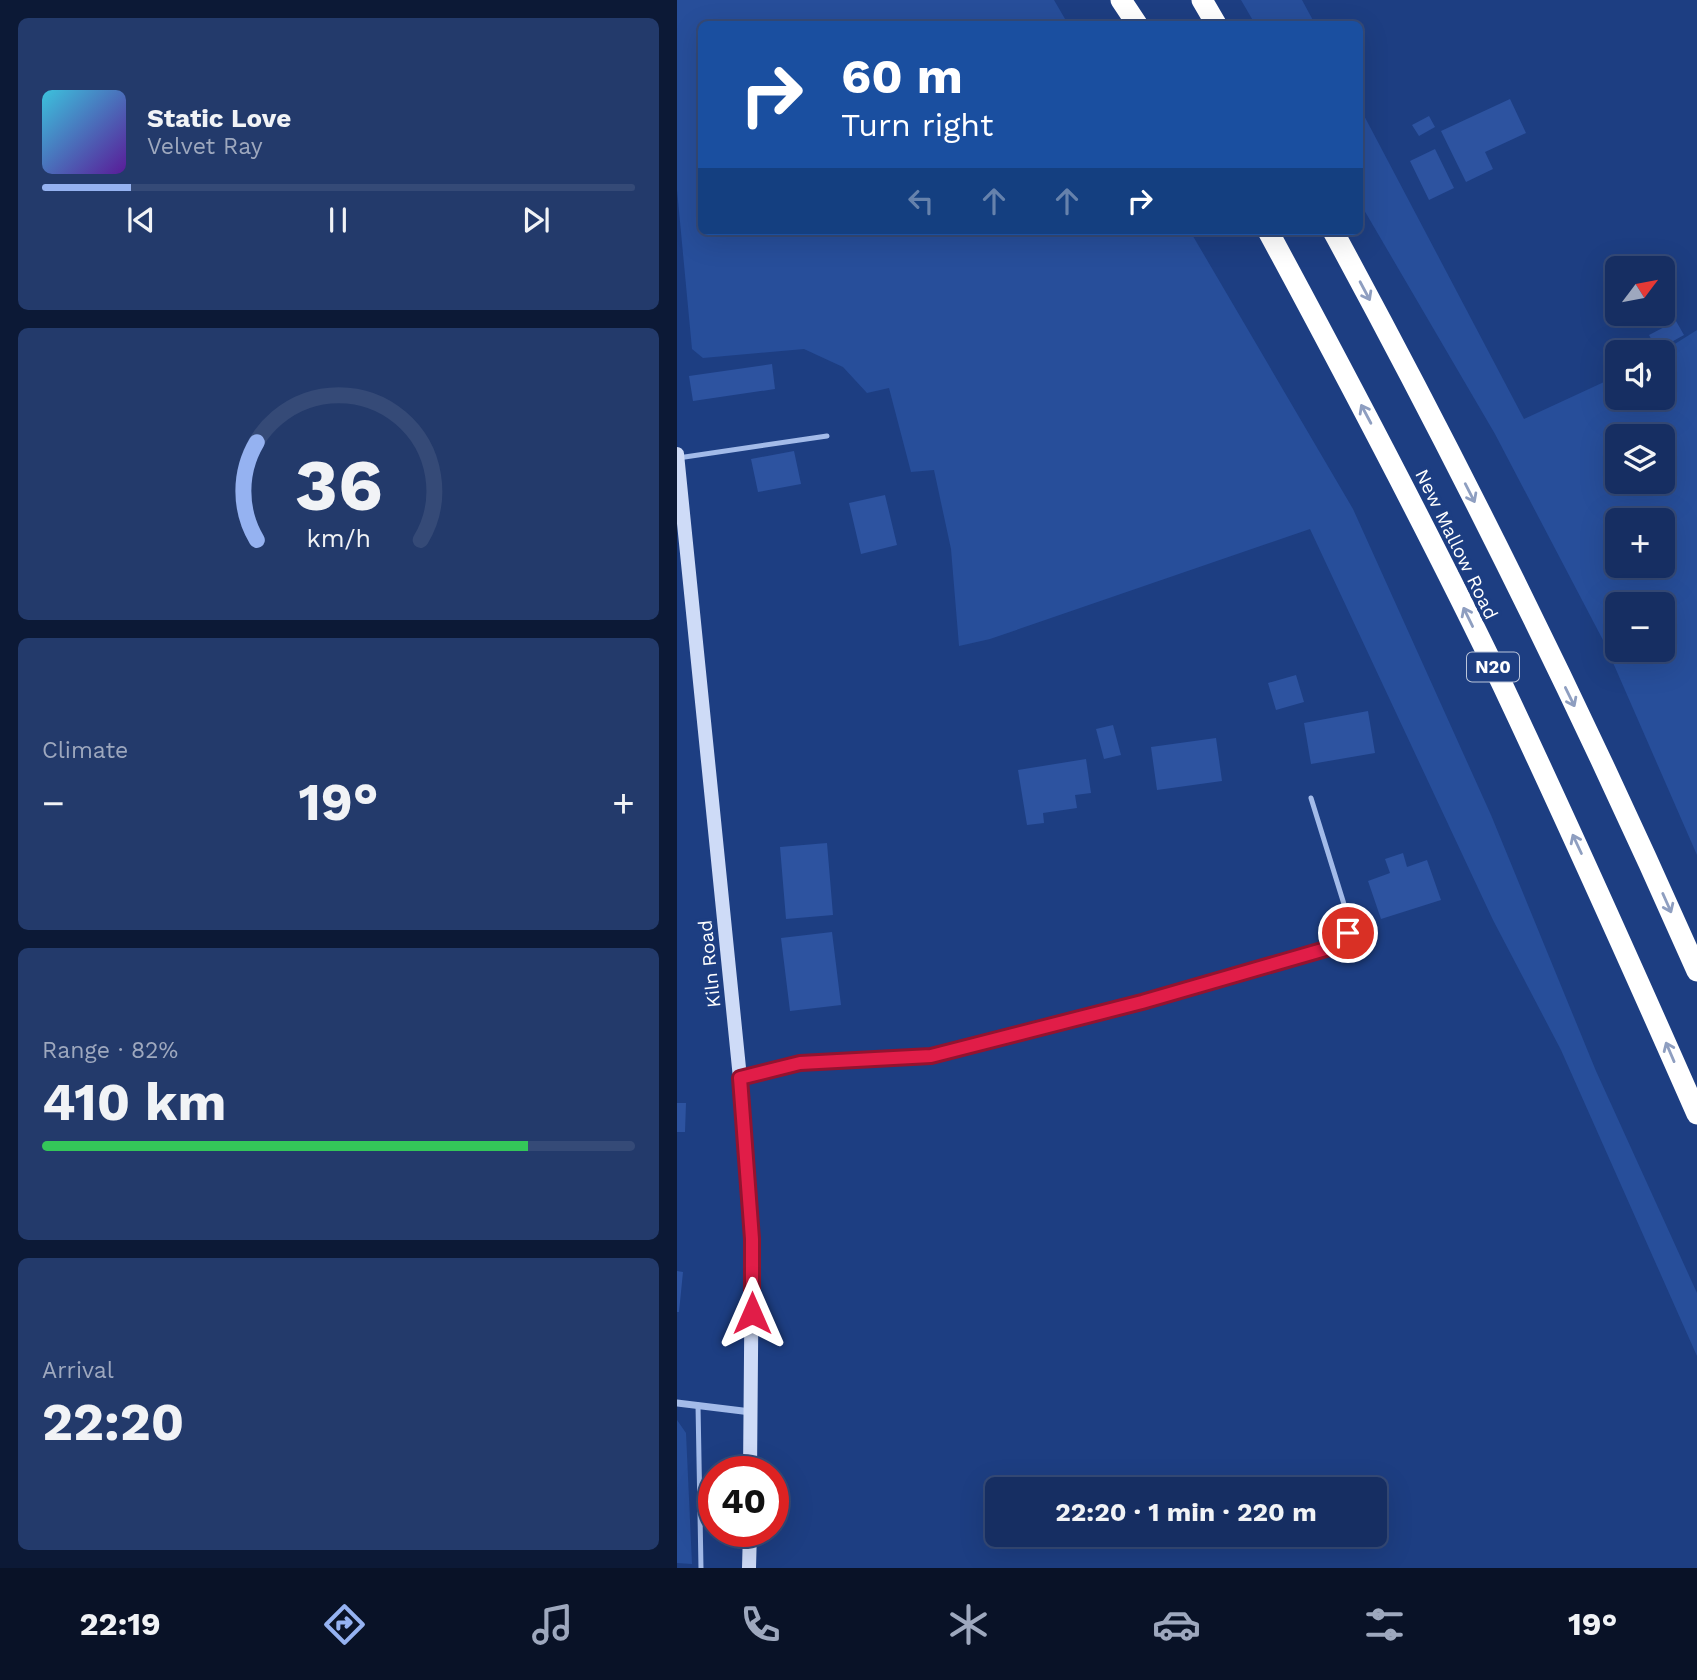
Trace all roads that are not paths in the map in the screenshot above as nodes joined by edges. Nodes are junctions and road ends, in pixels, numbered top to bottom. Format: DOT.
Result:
graph roads {
  1 [pos="1121,0"];
  2 [pos="1137,0"];
  3 [pos="1202,0"];
  4 [pos="1135,21"];
  5 [pos="1150,21"];
  6 [pos="1214,21"];
  7 [pos="1270,235"];
  8 [pos="1335,235"];
  9 [pos="827,436"];
  10 [pos="677,456"];
  11 [pos="1311,798"];
  12 [pos="1697,971"];
  13 [pos="740,1078"];
  14 [pos="1697,1114"];
  15 [pos="677,1403"];
  16 [pos="698,1405"];
  17 [pos="751,1412"];
  18 [pos="751,1456"];
  19 [pos="750,1547"];
  20 [pos="701,1568"];
  21 [pos="749,1568"];
  1 -- 4 [label="highway"];
  2 -- 5 [label="highway"];
  3 -- 6 [label="highway"];
  14 -- 7 [label="highway, New Mallow Road / N20, one-way"];
  8 -- 12 [label="highway, New Mallow Road / N20, one-way"];
  9 -- 10 [label="lane"];
  10 -- 13 [label="street, Kiln Road"];
  11 -- 13 [label="lane"];
  13 -- 17 [label="street, Kiln Road"];
  15 -- 16 [label="street"];
  16 -- 17 [label="street"];
  16 -- 20 [label="lane"];
  17 -- 18 [label="street, Kiln Road"];
  19 -- 21 [label="street"];
}
